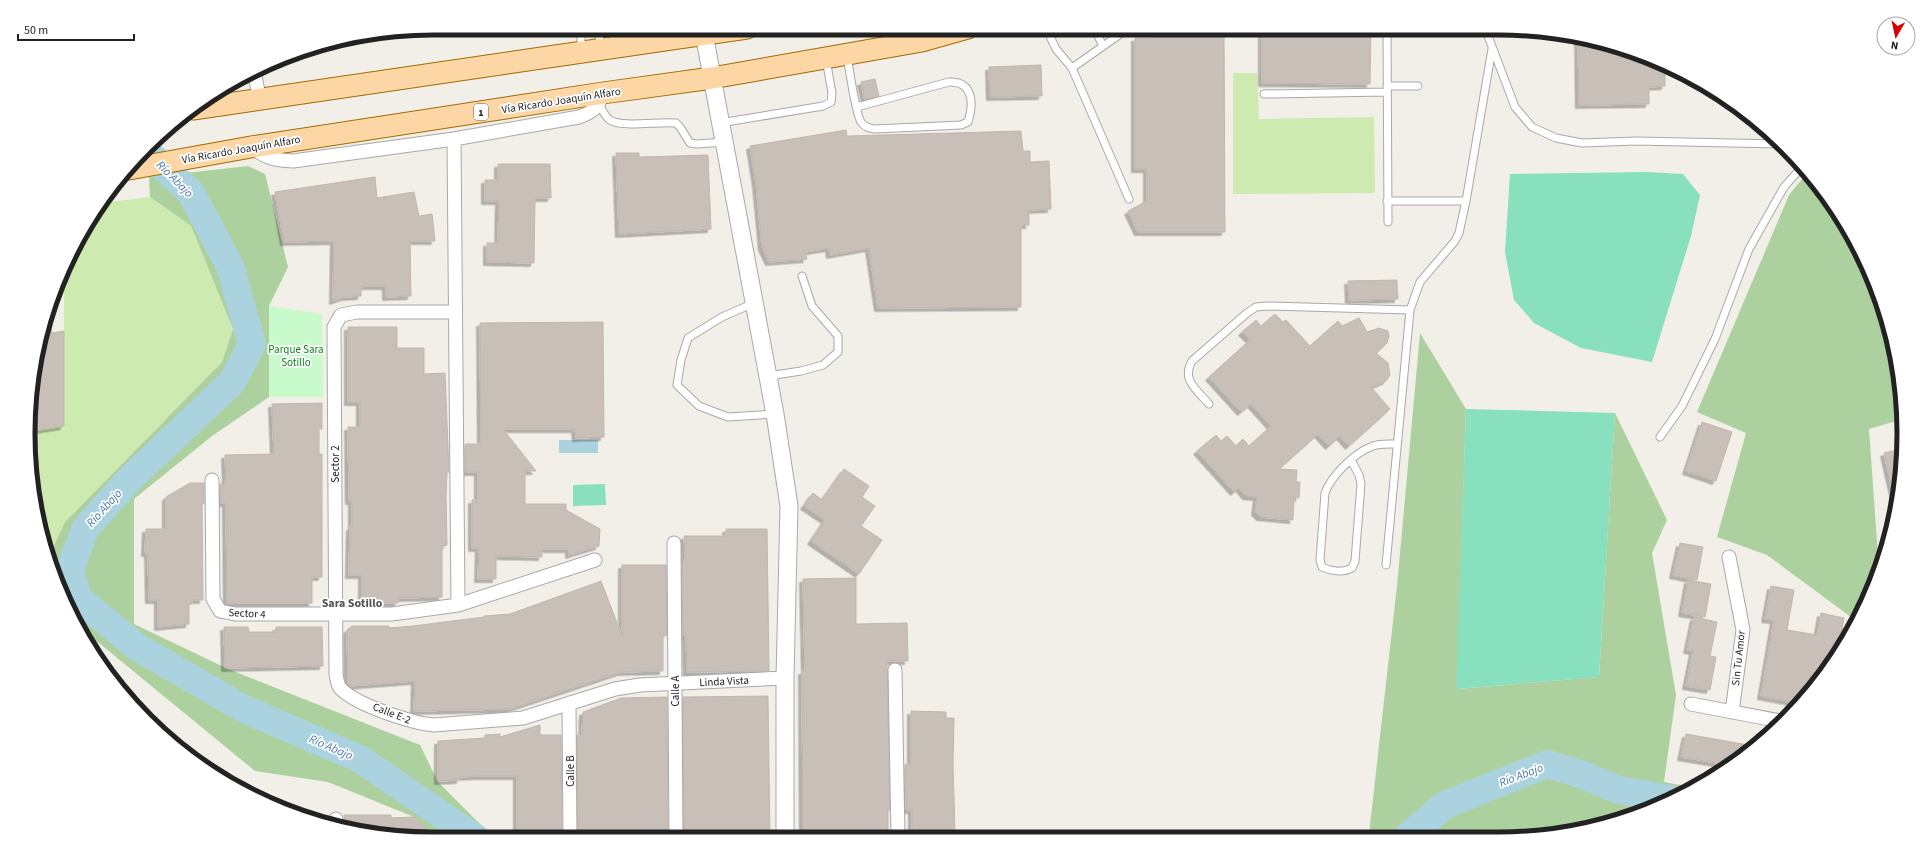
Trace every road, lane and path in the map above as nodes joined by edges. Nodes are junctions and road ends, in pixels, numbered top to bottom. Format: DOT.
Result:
graph roads {
  1 [pos="584,35"];
  2 [pos="596,35"];
  3 [pos="677,35"];
  4 [pos="704,35"];
  5 [pos="943,35"];
  6 [pos="1049,35"];
  7 [pos="1098,35"];
  8 [pos="1119,35"];
  9 [pos="1387,35"];
  10 [pos="1487,35"];
  11 [pos="623,37"];
  12 [pos="1103,46"];
  13 [pos="1492,49"];
  14 [pos="590,50"];
  15 [pos="846,55"];
  16 [pos="826,58"];
  17 [pos="1072,68"];
  18 [pos="255,77"];
  19 [pos="712,78"];
  20 [pos="1418,86"];
  21 [pos="1387,89"];
  22 [pos="1264,94"];
  23 [pos="226,96"];
  24 [pos="601,98"];
  25 [pos="260,100"];
  26 [pos="214,101"];
  27 [pos="857,107"];
  28 [pos="720,123"];
  29 [pos="454,139"];
  30 [pos="724,142"];
  31 [pos="1771,144"];
  32 [pos="251,147"];
  33 [pos="137,168"];
  34 [pos="1798,171"];
  35 [pos="1129,199"];
  36 [pos="1387,201"];
  37 [pos="1466,201"];
  38 [pos="1388,222"];
  39 [pos="802,276"];
  40 [pos="754,302"];
  41 [pos="1410,310"];
  42 [pos="455,312"];
  43 [pos="768,376"];
  44 [pos="1209,404"];
  45 [pos="775,414"];
  46 [pos="1660,437"];
  47 [pos="1397,444"];
  48 [pos="1351,460"];
  49 [pos="212,480"];
  50 [pos="674,543"];
  51 [pos="1729,557"];
  52 [pos="596,560"];
  53 [pos="1386,565"];
  54 [pos="458,605"];
  55 [pos="336,614"];
  56 [pos="895,670"];
  57 [pos="785,678"];
  58 [pos="675,684"];
  59 [pos="569,703"];
  60 [pos="1690,704"];
  61 [pos="1732,712"];
  62 [pos="1776,719"];
  63 [pos="570,832"];
  64 [pos="676,832"];
  65 [pos="785,832"];
  66 [pos="898,832"];
  1 -- 14 [label="lane"];
  2 -- 14 [label="lane"];
  3 -- 11 [label="main road"];
  4 -- 19 [label="street"];
  5 -- 15 [label="main road, Vía Ricardo Joaquín Alfaro"];
  6 -- 17 [label="lane"];
  7 -- 12 [label="lane"];
  8 -- 12 [label="lane"];
  9 -- 21 [label="lane"];
  10 -- 13 [label="lane"];
  11 -- 14 [label="main road"];
  12 -- 17 [label="lane"];
  13 -- 31 [label="lane"];
  13 -- 37 [label="lane"];
  14 -- 25 [label="main road"];
  15 -- 16 [label="main road, Vía Ricardo Joaquín Alfaro"];
  15 -- 27 [label="lane"];
  16 -- 19 [label="main road, Vía Ricardo Joaquín Alfaro"];
  16 -- 28 [label="lane"];
  17 -- 35 [label="lane"];
  18 -- 25 [label="street"];
  19 -- 24 [label="main road, Vía Ricardo Joaquín Alfaro / 1"];
  19 -- 28 [label="street"];
  20 -- 21 [label="lane"];
  21 -- 22 [label="lane"];
  21 -- 36 [label="lane"];
  23 -- 25 [label="main road"];
  23 -- 26 [label="main road"];
  24 -- 29 [label="street"];
  24 -- 30 [label="lane"];
  24 -- 32 [label="main road, Vía Ricardo Joaquín Alfaro / 1"];
  27 -- 27 [label="lane"];
  28 -- 30 [label="street"];
  29 -- 32 [label="street"];
  29 -- 42 [label="street"];
  30 -- 40 [label="street"];
  32 -- 33 [label="main road, Vía Ricardo Joaquín Alfaro / 1"];
  34 -- 46 [label="lane"];
  36 -- 37 [label="lane"];
  36 -- 38 [label="lane"];
  37 -- 41 [label="lane"];
  39 -- 43 [label="lane"];
  40 -- 43 [label="street"];
  40 -- 45 [label="lane"];
  41 -- 44 [label="lane"];
  41 -- 47 [label="lane"];
  42 -- 54 [label="street"];
  42 -- 55 [label="street, Sector 2"];
  43 -- 45 [label="street"];
  45 -- 57 [label="street"];
  47 -- 48 [label="lane"];
  47 -- 53 [label="lane"];
  48 -- 48 [label="lane"];
  49 -- 55 [label="street, Sector 4"];
  50 -- 58 [label="street, Calle A"];
  51 -- 61 [label="street, Sin Tu Amor"];
  52 -- 54 [label="street"];
  54 -- 55 [label="street"];
  55 -- 59 [label="street, Calle E-2"];
  56 -- 66 [label="street"];
  57 -- 58 [label="street, Linda Vista"];
  57 -- 65 [label="street"];
  58 -- 59 [label="street, Linda Vista"];
  58 -- 64 [label="street, Calle A"];
  59 -- 63 [label="street, Calle B"];
  60 -- 61 [label="street"];
  61 -- 62 [label="street"];
}
